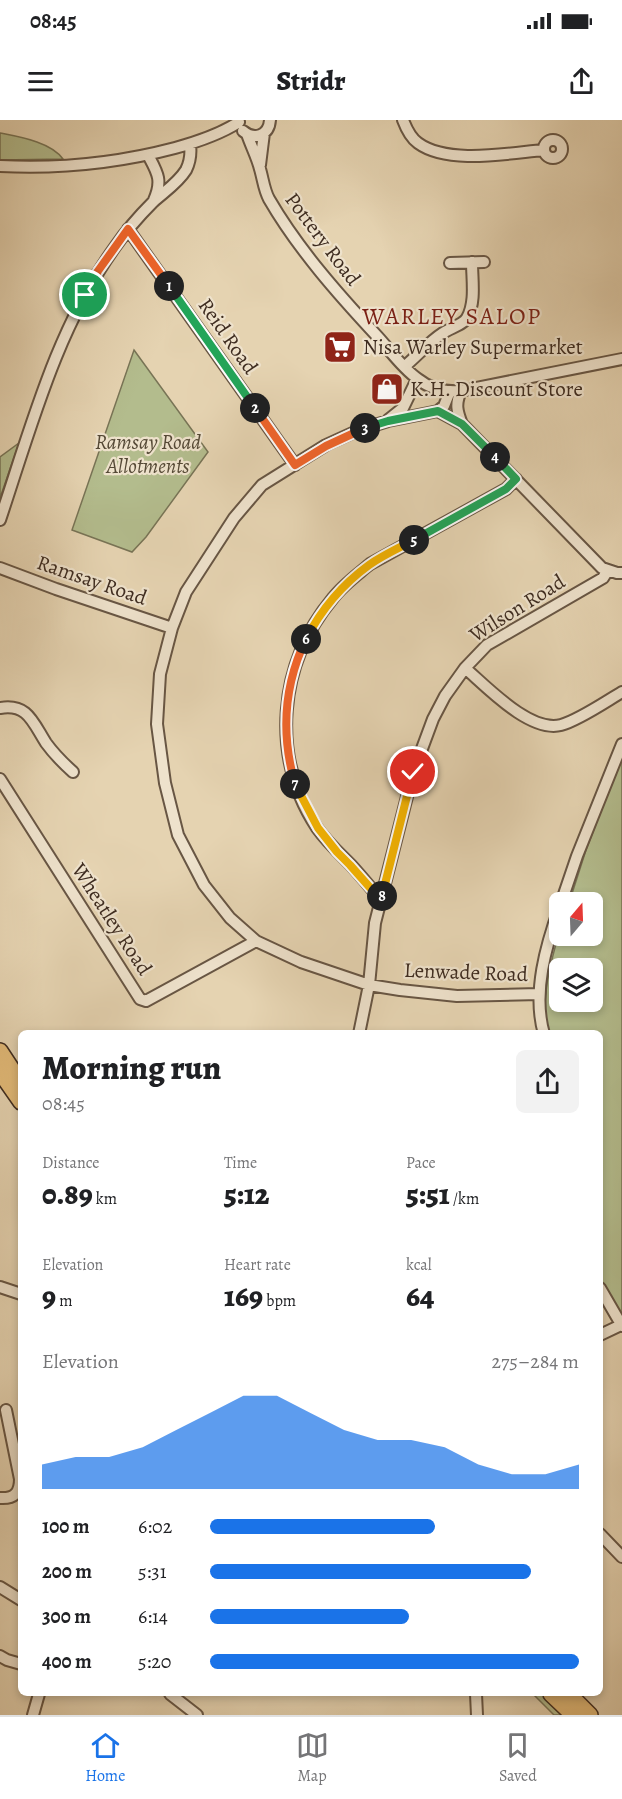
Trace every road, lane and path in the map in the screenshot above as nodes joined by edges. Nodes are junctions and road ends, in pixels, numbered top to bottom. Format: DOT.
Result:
graph roads {
  1 [pos="403,120"];
  2 [pos="270,124"];
  3 [pos="242,127"];
  4 [pos="190,144"];
  5 [pos="544,150"];
  6 [pos="148,155"];
  7 [pos="260,168"];
  8 [pos="0,170"];
  9 [pos="153,203"];
  10 [pos="128,229"];
  11 [pos="472,262"];
  12 [pos="484,262"];
  13 [pos="450,263"];
  14 [pos="622,358"];
  15 [pos="405,366"];
  16 [pos="417,379"];
  17 [pos="455,391"];
  18 [pos="409,398"];
  19 [pos="433,412"];
  20 [pos="388,421"];
  21 [pos="462,424"];
  22 [pos="295,465"];
  23 [pos="516,479"];
  24 [pos="0,520"];
  25 [pos="0,568"];
  26 [pos="608,570"];
  27 [pos="622,573"];
  28 [pos="172,628"];
  29 [pos="465,668"];
  30 [pos="622,692"];
  31 [pos="0,708"];
  32 [pos="622,744"];
  33 [pos="73,772"];
  34 [pos="0,779"];
  35 [pos="565,892"];
  36 [pos="381,900"];
  37 [pos="256,941"];
  38 [pos="549,943"];
  39 [pos="369,985"];
  40 [pos="539,994"];
  41 [pos="359,1030"];
  42 [pos="543,1030"];
  43 [pos="0,1051"];
  44 [pos="0,1072"];
  45 [pos="18,1078"];
  46 [pos="18,1098"];
  47 [pos="0,1287"];
  48 [pos="18,1293"];
  49 [pos="603,1293"];
  50 [pos="621,1325"];
  51 [pos="603,1334"];
  52 [pos="6,1410"];
  53 [pos="18,1469"];
  54 [pos="18,1491"];
  55 [pos="0,1498"];
  56 [pos="603,1537"];
  57 [pos="622,1557"];
  58 [pos="0,1587"];
  59 [pos="18,1598"];
  60 [pos="0,1656"];
  61 [pos="18,1663"];
  62 [pos="38,1696"];
  63 [pos="173,1696"];
  64 [pos="476,1696"];
  65 [pos="552,1696"];
  66 [pos="571,1696"];
  67 [pos="33,1715"];
  68 [pos="197,1715"];
  69 [pos="477,1715"];
  70 [pos="573,1715"];
  71 [pos="590,1715"];
  1 -- 5 [label="street"];
  2 -- 3 [label="street"];
  2 -- 7 [label="street, Pottery Road"];
  3 -- 4 [label="street"];
  3 -- 7 [label="street, Pottery Road"];
  4 -- 6 [label="street"];
  4 -- 9 [label="street"];
  6 -- 8 [label="street"];
  6 -- 9 [label="street"];
  7 -- 15 [label="street, Pottery Road"];
  9 -- 10 [label="street"];
  10 -- 22 [label="street, Reid Road"];
  10 -- 24 [label="street"];
  11 -- 12 [label="street"];
  11 -- 13 [label="street"];
  11 -- 15 [label="street"];
  14 -- 17 [label="street"];
  15 -- 16 [label="street, Pottery Road"];
  16 -- 17 [label="street, Pottery Road"];
  16 -- 18 [label="street"];
  17 -- 19 [label="street"];
  17 -- 21 [label="street"];
  18 -- 19 [label="street"];
  18 -- 20 [label="street"];
  19 -- 20 [label="street, Lenwade Road"];
  19 -- 21 [label="street"];
  20 -- 22 [label="street, Lenwade Road"];
  21 -- 23 [label="street"];
  22 -- 28 [label="street, Lenwade Road"];
  23 -- 26 [label="street"];
  23 -- 36 [label="street"];
  25 -- 28 [label="street, Ramsay Road"];
  26 -- 27 [label="street"];
  26 -- 29 [label="street, Wilson Road"];
  28 -- 37 [label="street, Lenwade Road"];
  29 -- 30 [label="street"];
  29 -- 36 [label="street, Wilson Road"];
  31 -- 33 [label="street"];
  32 -- 35 [label="street"];
  34 -- 37 [label="street, Wheatley Road"];
  36 -- 39 [label="street, Wilson Road"];
  37 -- 39 [label="street, Lenwade Road"];
  38 -- 40 [label="street"];
  39 -- 40 [label="street, Lenwade Road"];
  39 -- 41 [label="street, Wilson Road"];
  40 -- 42 [label="street"];
  43 -- 45 [label="highway"];
  44 -- 46 [label="highway"];
  47 -- 48 [label="street"];
  49 -- 50 [label="street"];
  50 -- 51 [label="street"];
  52 -- 53 [label="street"];
  54 -- 55 [label="street"];
  56 -- 57 [label="street"];
  58 -- 59 [label="street"];
  60 -- 61 [label="street"];
  62 -- 67 [label="street"];
  63 -- 68 [label="street"];
  64 -- 69 [label="street"];
  65 -- 70 [label="highway"];
  66 -- 71 [label="highway"];
}
